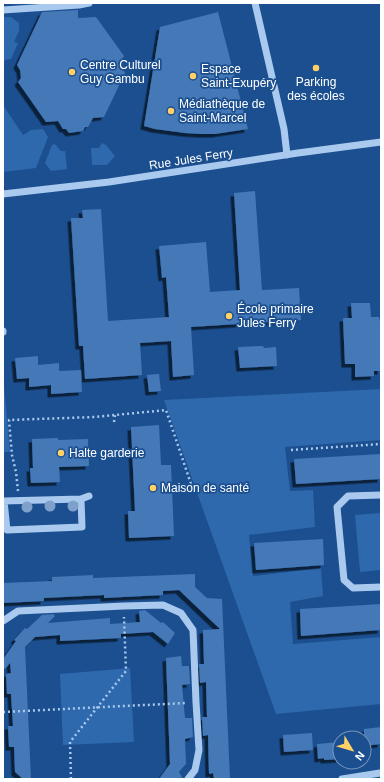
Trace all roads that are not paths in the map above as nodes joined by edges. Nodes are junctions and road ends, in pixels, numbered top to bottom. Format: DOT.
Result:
graph roads {
  1 [pos="89,3"];
  2 [pos="256,3"];
  3 [pos="3,10"];
  4 [pos="381,142"];
  5 [pos="287,155"];
  6 [pos="3,194"];
  7 [pos="381,495"];
  8 [pos="89,496"];
  9 [pos="82,499"];
  10 [pos="3,501"];
  11 [pos="381,586"];
  12 [pos="3,619"];
  13 [pos="380,773"];
  14 [pos="188,779"];
  15 [pos="342,779"];
  1 -- 3 [label="street"];
  2 -- 5 [label="street"];
  4 -- 5 [label="street, Rue Jules Ferry"];
  5 -- 6 [label="street, Rue Jules Ferry"];
  7 -- 11 [label="street"];
  8 -- 9 [label="street"];
  9 -- 10 [label="street"];
  9 -- 10 [label="street"];
  12 -- 14 [label="street"];
  13 -- 15 [label="street"];
}
